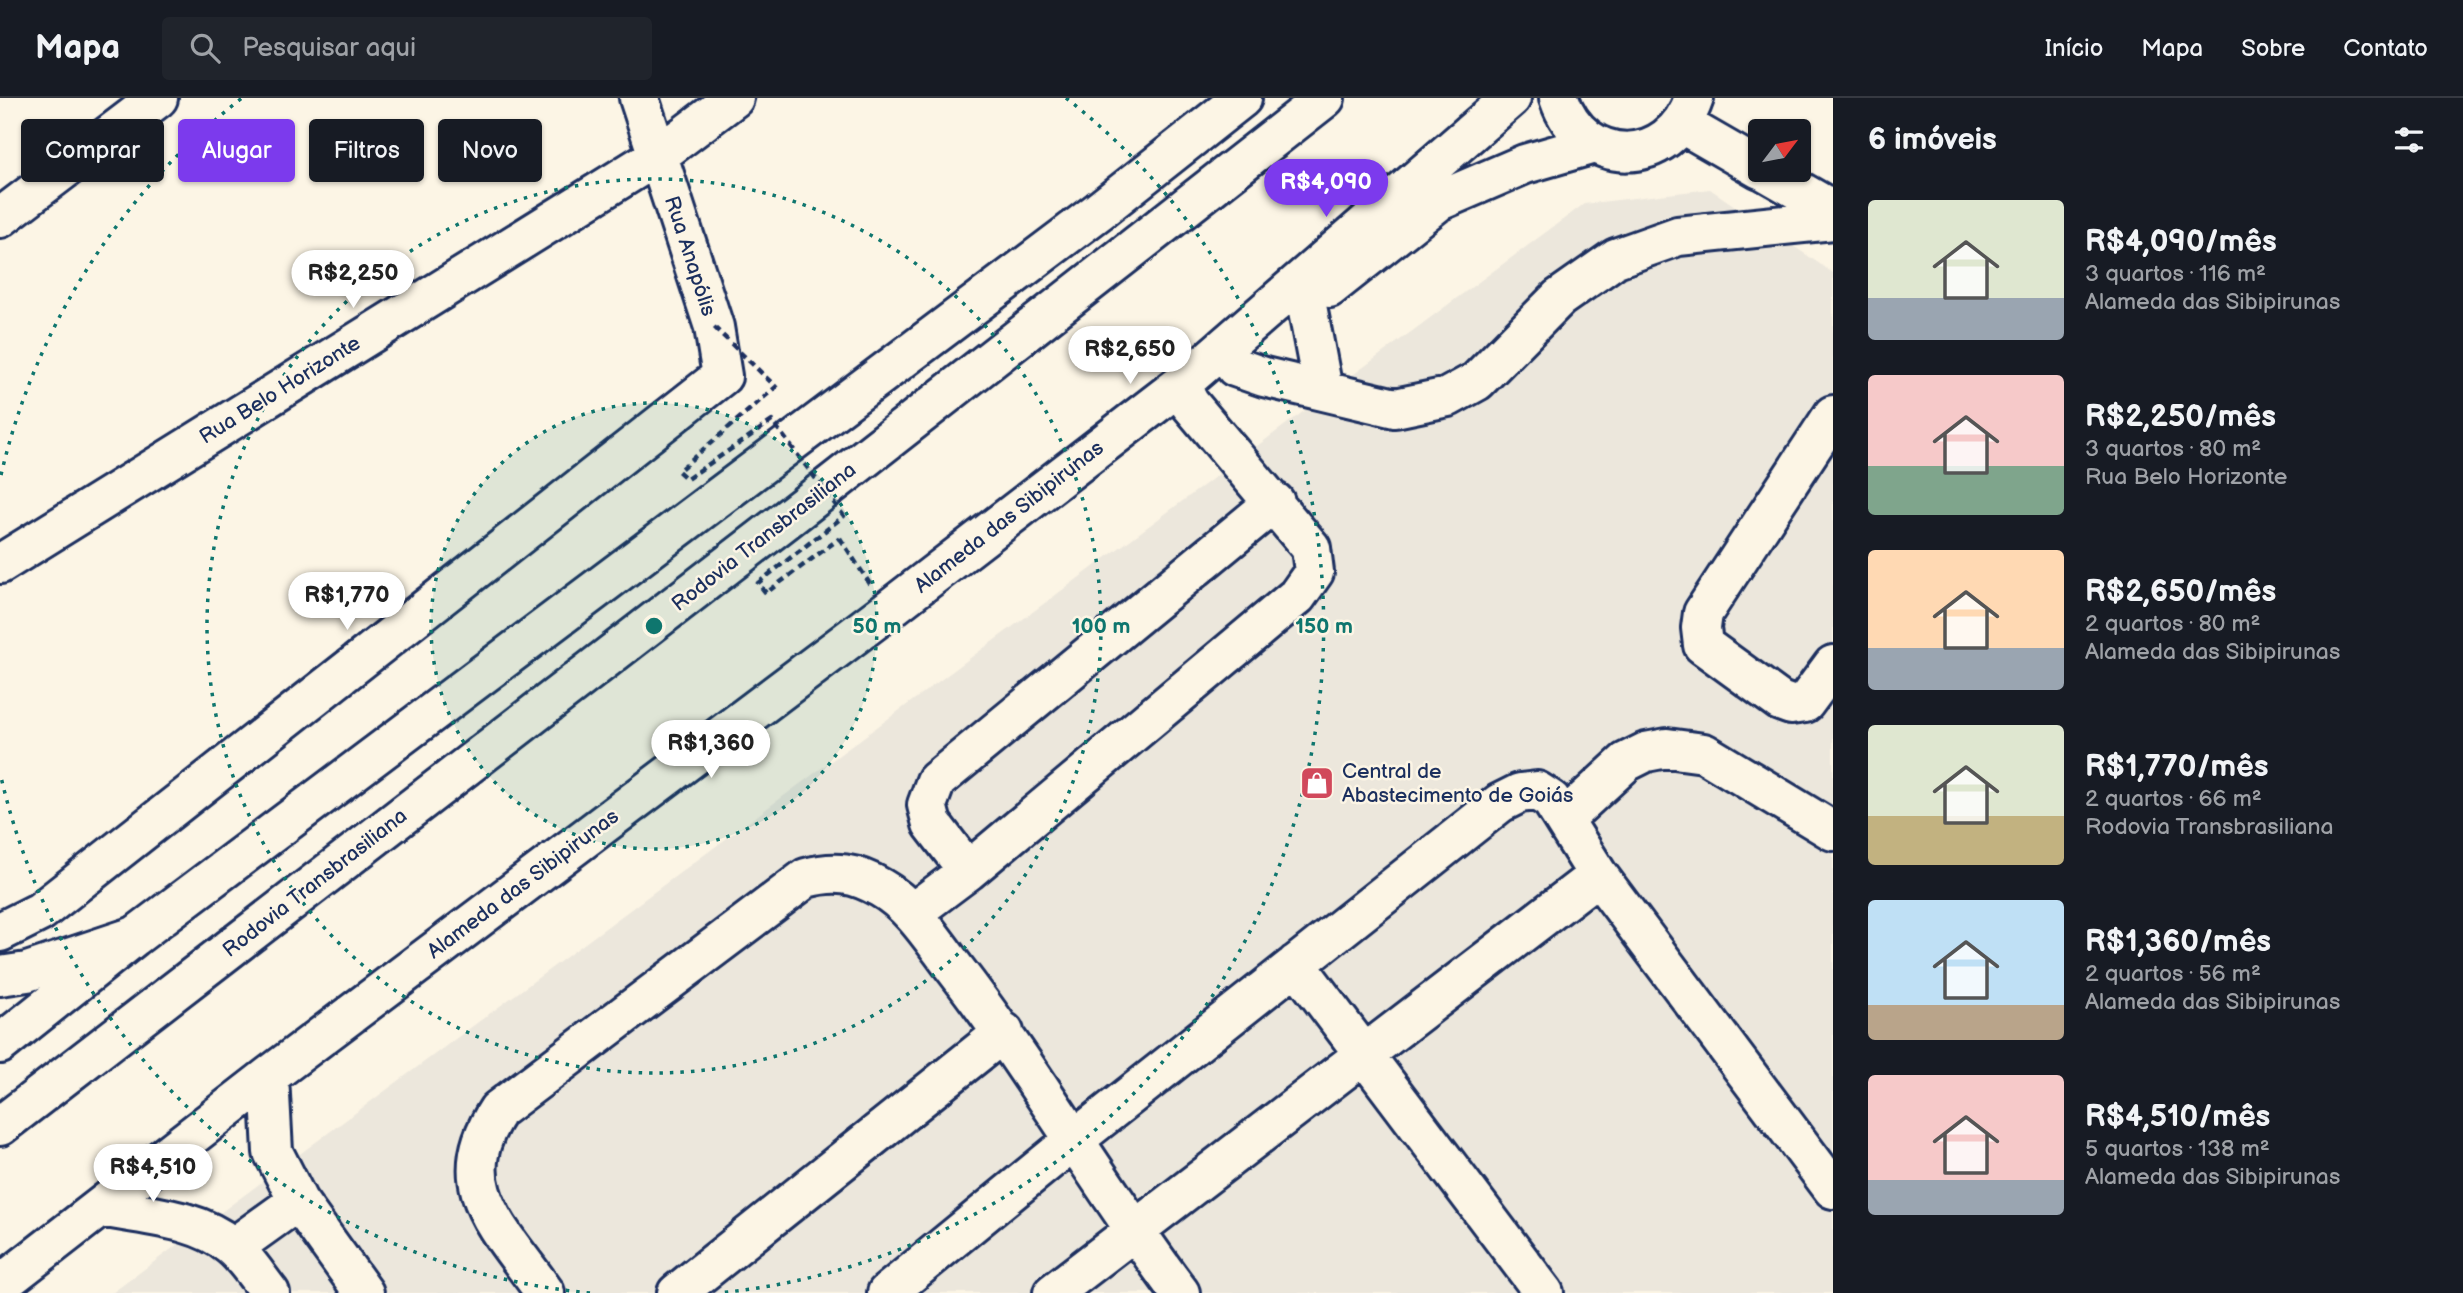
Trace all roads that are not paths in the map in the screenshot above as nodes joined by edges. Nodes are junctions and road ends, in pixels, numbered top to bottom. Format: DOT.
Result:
graph roads {
  1 [pos="158,98"];
  2 [pos="639,98"];
  3 [pos="734,98"];
  4 [pos="1201,98"];
  5 [pos="1242,98"];
  6 [pos="1325,98"];
  7 [pos="1511,98"];
  8 [pos="1559,98"];
  9 [pos="1688,111"];
  10 [pos="1594,144"];
  11 [pos="657,156"];
  12 [pos="1748,158"];
  13 [pos="1785,182"];
  14 [pos="1833,210"];
  15 [pos="1098,211"];
  16 [pos="0,218"];
  17 [pos="1833,220"];
  18 [pos="1307,306"];
  19 [pos="1235,367"];
  20 [pos="1323,390"];
  21 [pos="1185,394"];
  22 [pos="1833,415"];
  23 [pos="1275,502"];
  24 [pos="0,564"];
  25 [pos="1833,665"];
  26 [pos="1564,819"];
  27 [pos="1833,831"];
  28 [pos="968,871"];
  29 [pos="1598,875"];
  30 [pos="912,913"];
  31 [pos="0,932"];
  32 [pos="134,937"];
  33 [pos="1296,964"];
  34 [pos="0,976"];
  35 [pos="1004,1032"];
  36 [pos="0,1044"];
  37 [pos="1364,1054"];
  38 [pos="269,1076"];
  39 [pos="0,1126"];
  40 [pos="1074,1140"];
  41 [pos="1833,1189"];
  42 [pos="298,1201"];
  43 [pos="101,1207"];
  44 [pos="1133,1231"];
  45 [pos="233,1247"];
  46 [pos="3,1287"];
  47 [pos="270,1293"];
  48 [pos="364,1293"];
  49 [pos="545,1293"];
  50 [pos="677,1293"];
  51 [pos="887,1293"];
  52 [pos="1053,1293"];
  53 [pos="1180,1293"];
  54 [pos="1544,1293"];
  1 -- 16 [label="main road"];
  2 -- 11 [label="main road, Rua Anapólis"];
  3 -- 11 [label="main road, Rua Belo Horizonte"];
  4 -- 15 [label="main road"];
  5 -- 15 [label="main road"];
  6 -- 39 [label="main road, Rodovia Transbrasiliana"];
  7 -- 21 [label="main road, Alameda das Sibipirunas"];
  8 -- 10 [label="main road"];
  9 -- 10 [label="main road"];
  9 -- 12 [label="main road"];
  10 -- 18 [label="main road, Alameda das Sibipirunas"];
  11 -- 24 [label="main road, Rua Belo Horizonte"];
  11 -- 31 [label="main road, Rua Anapólis"];
  13 -- 14 [label="main road"];
  15 -- 32 [label="main road"];
  17 -- 20 [label="main road"];
  18 -- 19 [label="main road, Alameda das Sibipirunas"];
  18 -- 20 [label="main road"];
  19 -- 20 [label="main road"];
  19 -- 21 [label="main road, Alameda das Sibipirunas"];
  21 -- 23 [label="main road"];
  21 -- 38 [label="main road, Alameda das Sibipirunas"];
  22 -- 25 [label="main road"];
  23 -- 28 [label="main road"];
  23 -- 28 [label="main road"];
  26 -- 27 [label="main road"];
  26 -- 29 [label="main road"];
  26 -- 33 [label="main road"];
  28 -- 30 [label="main road"];
  29 -- 37 [label="main road"];
  29 -- 41 [label="main road"];
  30 -- 35 [label="main road"];
  30 -- 49 [label="main road"];
  32 -- 34 [label="main road"];
  32 -- 36 [label="main road"];
  33 -- 37 [label="main road"];
  33 -- 40 [label="main road"];
  35 -- 40 [label="main road"];
  35 -- 50 [label="main road"];
  37 -- 44 [label="main road"];
  37 -- 54 [label="main road"];
  38 -- 42 [label="main road"];
  38 -- 43 [label="main road, Alameda das Sibipirunas"];
  40 -- 44 [label="main road"];
  40 -- 51 [label="main road"];
  42 -- 45 [label="main road"];
  42 -- 48 [label="main road"];
  43 -- 45 [label="main road"];
  43 -- 46 [label="main road, Alameda das Sibipirunas"];
  44 -- 52 [label="main road"];
  44 -- 53 [label="main road"];
  45 -- 47 [label="main road"];
}
